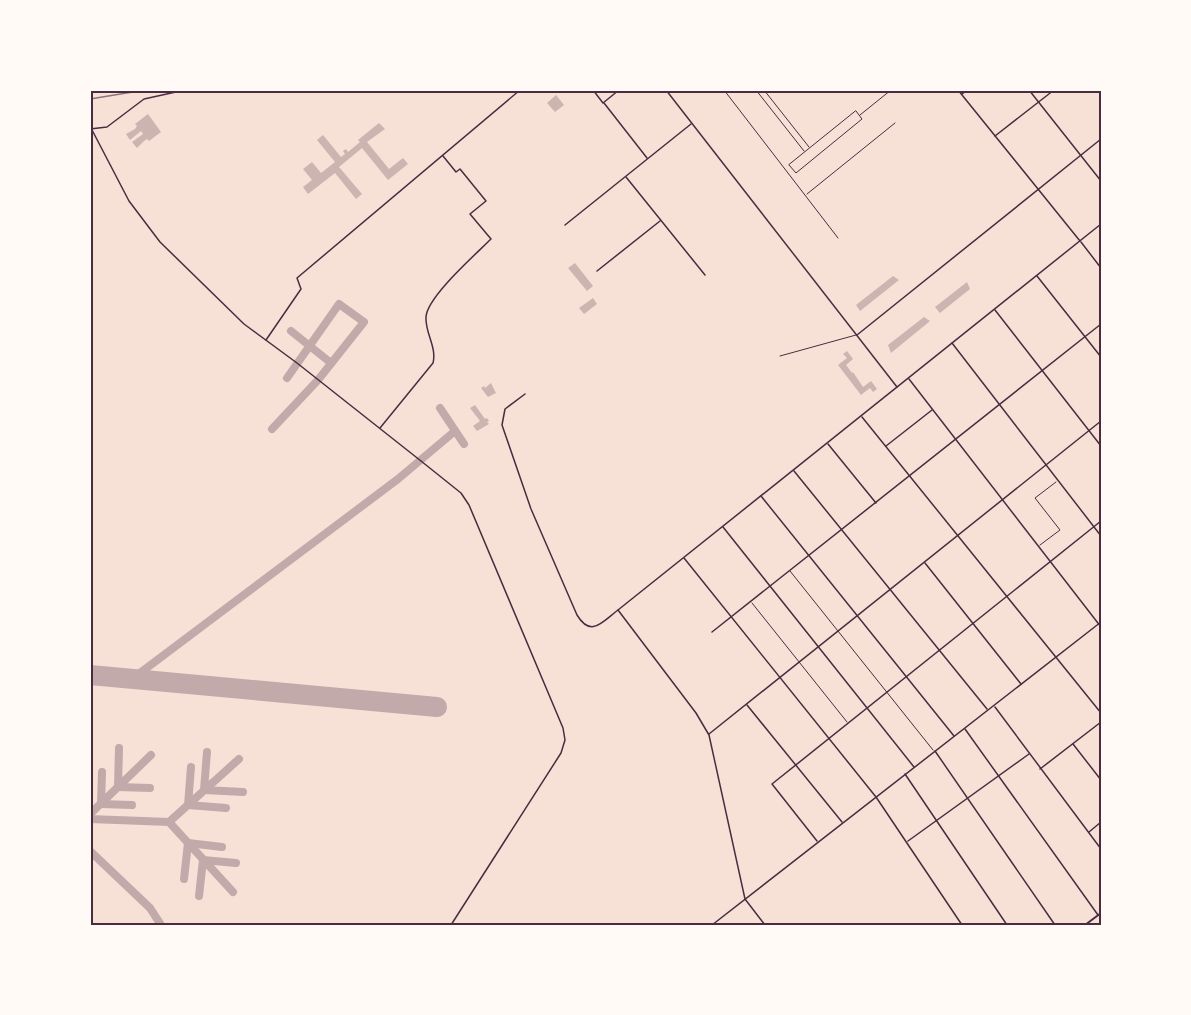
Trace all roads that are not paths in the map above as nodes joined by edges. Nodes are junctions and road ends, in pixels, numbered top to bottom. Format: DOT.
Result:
graph roads {
  1 [pos="185,90"];
  2 [pos="520,90"];
  3 [pos="593,90"];
  4 [pos="619,90"];
  5 [pos="666,90"];
  6 [pos="724,90"];
  7 [pos="756,90"];
  8 [pos="764,90"];
  9 [pos="891,90"];
  10 [pos="958,90"];
  11 [pos="968,90"];
  12 [pos="1029,90"];
  13 [pos="1053,90"];
  14 [pos="1098,90"];
  15 [pos="1101,93"];
  16 [pos="962,94"];
  17 [pos="1039,102"];
  18 [pos="603,103"];
  19 [pos="859,115"];
  20 [pos="692,123"];
  21 [pos="895,123"];
  22 [pos="91,128"];
  23 [pos="996,136"];
  24 [pos="1101,140"];
  25 [pos="810,148"];
  26 [pos="805,152"];
  27 [pos="1081,155"];
  28 [pos="442,156"];
  29 [pos="648,159"];
  30 [pos="626,177"];
  31 [pos="1101,181"];
  32 [pos="1039,189"];
  33 [pos="806,195"];
  34 [pos="661,220"];
  35 [pos="565,225"];
  36 [pos="1101,225"];
  37 [pos="838,238"];
  38 [pos="1080,241"];
  39 [pos="1101,268"];
  40 [pos="597,271"];
  41 [pos="705,275"];
  42 [pos="1037,276"];
  43 [pos="995,309"];
  44 [pos="1101,324"];
  45 [pos="857,335"];
  46 [pos="1085,337"];
  47 [pos="266,340"];
  48 [pos="952,343"];
  49 [pos="780,356"];
  50 [pos="1101,357"];
  51 [pos="1042,370"];
  52 [pos="908,378"];
  53 [pos="897,387"];
  54 [pos="525,394"];
  55 [pos="1000,405"];
  56 [pos="932,410"];
  57 [pos="861,416"];
  58 [pos="1101,422"];
  59 [pos="380,428"];
  60 [pos="1089,430"];
  61 [pos="956,439"];
  62 [pos="827,443"];
  63 [pos="886,446"];
  64 [pos="1101,446"];
  65 [pos="1046,465"];
  66 [pos="793,470"];
  67 [pos="910,476"];
  68 [pos="1058,481"];
  69 [pos="761,496"];
  70 [pos="1002,500"];
  71 [pos="876,503"];
  72 [pos="1101,521"];
  73 [pos="722,527"];
  74 [pos="1094,527"];
  75 [pos="842,529"];
  76 [pos="958,535"];
  77 [pos="1101,536"];
  78 [pos="1038,546"];
  79 [pos="809,556"];
  80 [pos="683,558"];
  81 [pos="924,562"];
  82 [pos="1050,562"];
  83 [pos="790,571"];
  84 [pos="770,586"];
  85 [pos="890,589"];
  86 [pos="1007,596"];
  87 [pos="751,602"];
  88 [pos="618,610"];
  89 [pos="858,616"];
  90 [pos="731,617"];
  91 [pos="973,623"];
  92 [pos="1100,623"];
  93 [pos="1101,627"];
  94 [pos="838,631"];
  95 [pos="712,632"];
  96 [pos="818,647"];
  97 [pos="940,650"];
  98 [pos="1056,657"];
  99 [pos="799,662"];
  100 [pos="780,677"];
  101 [pos="907,677"];
  102 [pos="1022,685"];
  103 [pos="887,692"];
  104 [pos="747,704"];
  105 [pos="994,706"];
  106 [pos="867,709"];
  107 [pos="988,711"];
  108 [pos="1101,713"];
  109 [pos="1101,722"];
  110 [pos="848,723"];
  111 [pos="965,729"];
  112 [pos="709,735"];
  113 [pos="955,736"];
  114 [pos="830,739"];
  115 [pos="1072,744"];
  116 [pos="935,751"];
  117 [pos="1029,754"];
  118 [pos="796,766"];
  119 [pos="914,767"];
  120 [pos="1040,769"];
  121 [pos="905,774"];
  122 [pos="998,776"];
  123 [pos="1101,780"];
  124 [pos="876,797"];
  125 [pos="968,798"];
  126 [pos="937,821"];
  127 [pos="1101,822"];
  128 [pos="843,823"];
  129 [pos="1088,832"];
  130 [pos="818,842"];
  131 [pos="907,842"];
  132 [pos="1101,849"];
  133 [pos="745,899"];
  134 [pos="1100,914"];
  135 [pos="90,925"];
  136 [pos="99,925"];
  137 [pos="451,925"];
  138 [pos="712,925"];
  139 [pos="765,925"];
  140 [pos="962,925"];
  141 [pos="1007,925"];
  142 [pos="1055,925"];
  143 [pos="1085,925"];
  1 -- 22 [label="street"];
  2 -- 28 [label="street"];
  3 -- 18 [label="street"];
  4 -- 18 [label="street"];
  5 -- 20 [label="street"];
  6 -- 33 [label="street"];
  7 -- 26 [label="street"];
  8 -- 25 [label="street"];
  9 -- 19 [label="street"];
  10 -- 16 [label="street"];
  11 -- 16 [label="street"];
  12 -- 17 [label="street"];
  13 -- 17 [label="street"];
  14 -- 15 [label="street"];
  16 -- 23 [label="street"];
  17 -- 23 [label="street"];
  17 -- 27 [label="street"];
  18 -- 29 [label="street"];
  19 -- 25 [label="street"];
  19 -- 26 [label="street"];
  20 -- 29 [label="street"];
  20 -- 45 [label="street"];
  21 -- 33 [label="street"];
  22 -- 47 [label="street"];
  23 -- 32 [label="street"];
  24 -- 27 [label="street"];
  25 -- 26 [label="street"];
  27 -- 31 [label="street"];
  27 -- 32 [label="street"];
  28 -- 47 [label="street"];
  28 -- 59 [label="street"];
  29 -- 30 [label="street"];
  30 -- 34 [label="street"];
  30 -- 35 [label="street"];
  32 -- 38 [label="street"];
  32 -- 45 [label="street"];
  33 -- 37 [label="street"];
  34 -- 40 [label="street"];
  34 -- 41 [label="street"];
  36 -- 38 [label="street"];
  38 -- 39 [label="street"];
  38 -- 42 [label="street"];
  42 -- 43 [label="street"];
  42 -- 46 [label="street"];
  43 -- 48 [label="street"];
  43 -- 51 [label="street"];
  44 -- 46 [label="street"];
  45 -- 49 [label="street"];
  45 -- 53 [label="street"];
  46 -- 50 [label="street"];
  46 -- 51 [label="street"];
  47 -- 59 [label="street"];
  48 -- 52 [label="street"];
  48 -- 55 [label="street"];
  51 -- 55 [label="street"];
  51 -- 60 [label="street"];
  52 -- 53 [label="street"];
  52 -- 56 [label="street"];
  53 -- 57 [label="street"];
  54 -- 88 [label="street"];
  55 -- 61 [label="street"];
  55 -- 65 [label="street"];
  56 -- 61 [label="street"];
  56 -- 63 [label="street"];
  57 -- 62 [label="street"];
  57 -- 63 [label="street"];
  58 -- 60 [label="street"];
  59 -- 137 [label="street"];
  60 -- 64 [label="street"];
  60 -- 65 [label="street"];
  61 -- 67 [label="street"];
  61 -- 70 [label="street"];
  62 -- 66 [label="street"];
  62 -- 71 [label="street"];
  63 -- 67 [label="street"];
  65 -- 68 [label="street"];
  65 -- 70 [label="street"];
  66 -- 69 [label="street"];
  66 -- 75 [label="street"];
  67 -- 71 [label="street"];
  67 -- 76 [label="street"];
  68 -- 74 [label="street"];
  68 -- 78 [label="street"];
  69 -- 73 [label="street"];
  69 -- 79 [label="street"];
  70 -- 76 [label="street"];
  70 -- 78 [label="street"];
  71 -- 75 [label="street"];
  72 -- 74 [label="street"];
  73 -- 80 [label="street"];
  73 -- 84 [label="street"];
  74 -- 77 [label="street"];
  74 -- 82 [label="street"];
  75 -- 79 [label="street"];
  75 -- 85 [label="street"];
  76 -- 81 [label="street"];
  76 -- 86 [label="street"];
  78 -- 82 [label="street"];
  79 -- 83 [label="street"];
  79 -- 89 [label="street"];
  80 -- 88 [label="street"];
  80 -- 90 [label="street"];
  81 -- 85 [label="street"];
  81 -- 91 [label="street"];
  82 -- 86 [label="street"];
  82 -- 92 [label="street"];
  83 -- 84 [label="street"];
  83 -- 94 [label="street"];
  84 -- 87 [label="street"];
  84 -- 96 [label="street"];
  85 -- 89 [label="street"];
  85 -- 97 [label="street"];
  86 -- 91 [label="street"];
  86 -- 98 [label="street"];
  87 -- 90 [label="street"];
  87 -- 99 [label="street"];
  88 -- 112 [label="street"];
  89 -- 94 [label="street"];
  89 -- 101 [label="street"];
  90 -- 95 [label="street"];
  90 -- 100 [label="street"];
  91 -- 97 [label="street"];
  91 -- 102 [label="street"];
  92 -- 93 [label="street"];
  92 -- 98 [label="street"];
  94 -- 96 [label="street"];
  94 -- 103 [label="street"];
  96 -- 99 [label="street"];
  96 -- 106 [label="street"];
  97 -- 101 [label="street"];
  97 -- 107 [label="street"];
  98 -- 102 [label="street"];
  98 -- 108 [label="street"];
  99 -- 100 [label="street"];
  99 -- 110 [label="street"];
  100 -- 104 [label="street"];
  100 -- 114 [label="street"];
  101 -- 103 [label="street"];
  101 -- 113 [label="street"];
  102 -- 105 [label="street"];
  103 -- 106 [label="street"];
  103 -- 116 [label="street"];
  104 -- 112 [label="street"];
  104 -- 118 [label="street"];
  105 -- 107 [label="street"];
  105 -- 117 [label="street"];
  106 -- 110 [label="street"];
  106 -- 119 [label="street"];
  107 -- 111 [label="street"];
  109 -- 115 [label="street"];
  110 -- 114 [label="street"];
  111 -- 113 [label="street"];
  111 -- 122 [label="street"];
  112 -- 133 [label="street"];
  113 -- 116 [label="street"];
  114 -- 118 [label="street"];
  114 -- 124 [label="street"];
  115 -- 120 [label="street"];
  115 -- 123 [label="street"];
  116 -- 119 [label="street"];
  116 -- 125 [label="street"];
  117 -- 120 [label="street"];
  117 -- 122 [label="street"];
  118 -- 128 [label="street"];
  118 -- 130 [label="street"];
  119 -- 121 [label="street"];
  120 -- 129 [label="street"];
  121 -- 124 [label="street"];
  121 -- 126 [label="street"];
  122 -- 125 [label="street"];
  122 -- 134 [label="street"];
  124 -- 128 [label="street"];
  124 -- 131 [label="street"];
  125 -- 126 [label="street"];
  125 -- 142 [label="street"];
  126 -- 131 [label="street"];
  126 -- 141 [label="street"];
  127 -- 129 [label="street"];
  128 -- 130 [label="street"];
  129 -- 132 [label="street"];
  130 -- 133 [label="street"];
  131 -- 140 [label="street"];
  133 -- 138 [label="street"];
  133 -- 139 [label="street"];
  134 -- 143 [label="main road"];
  135 -- 136 [label="street"];
}
